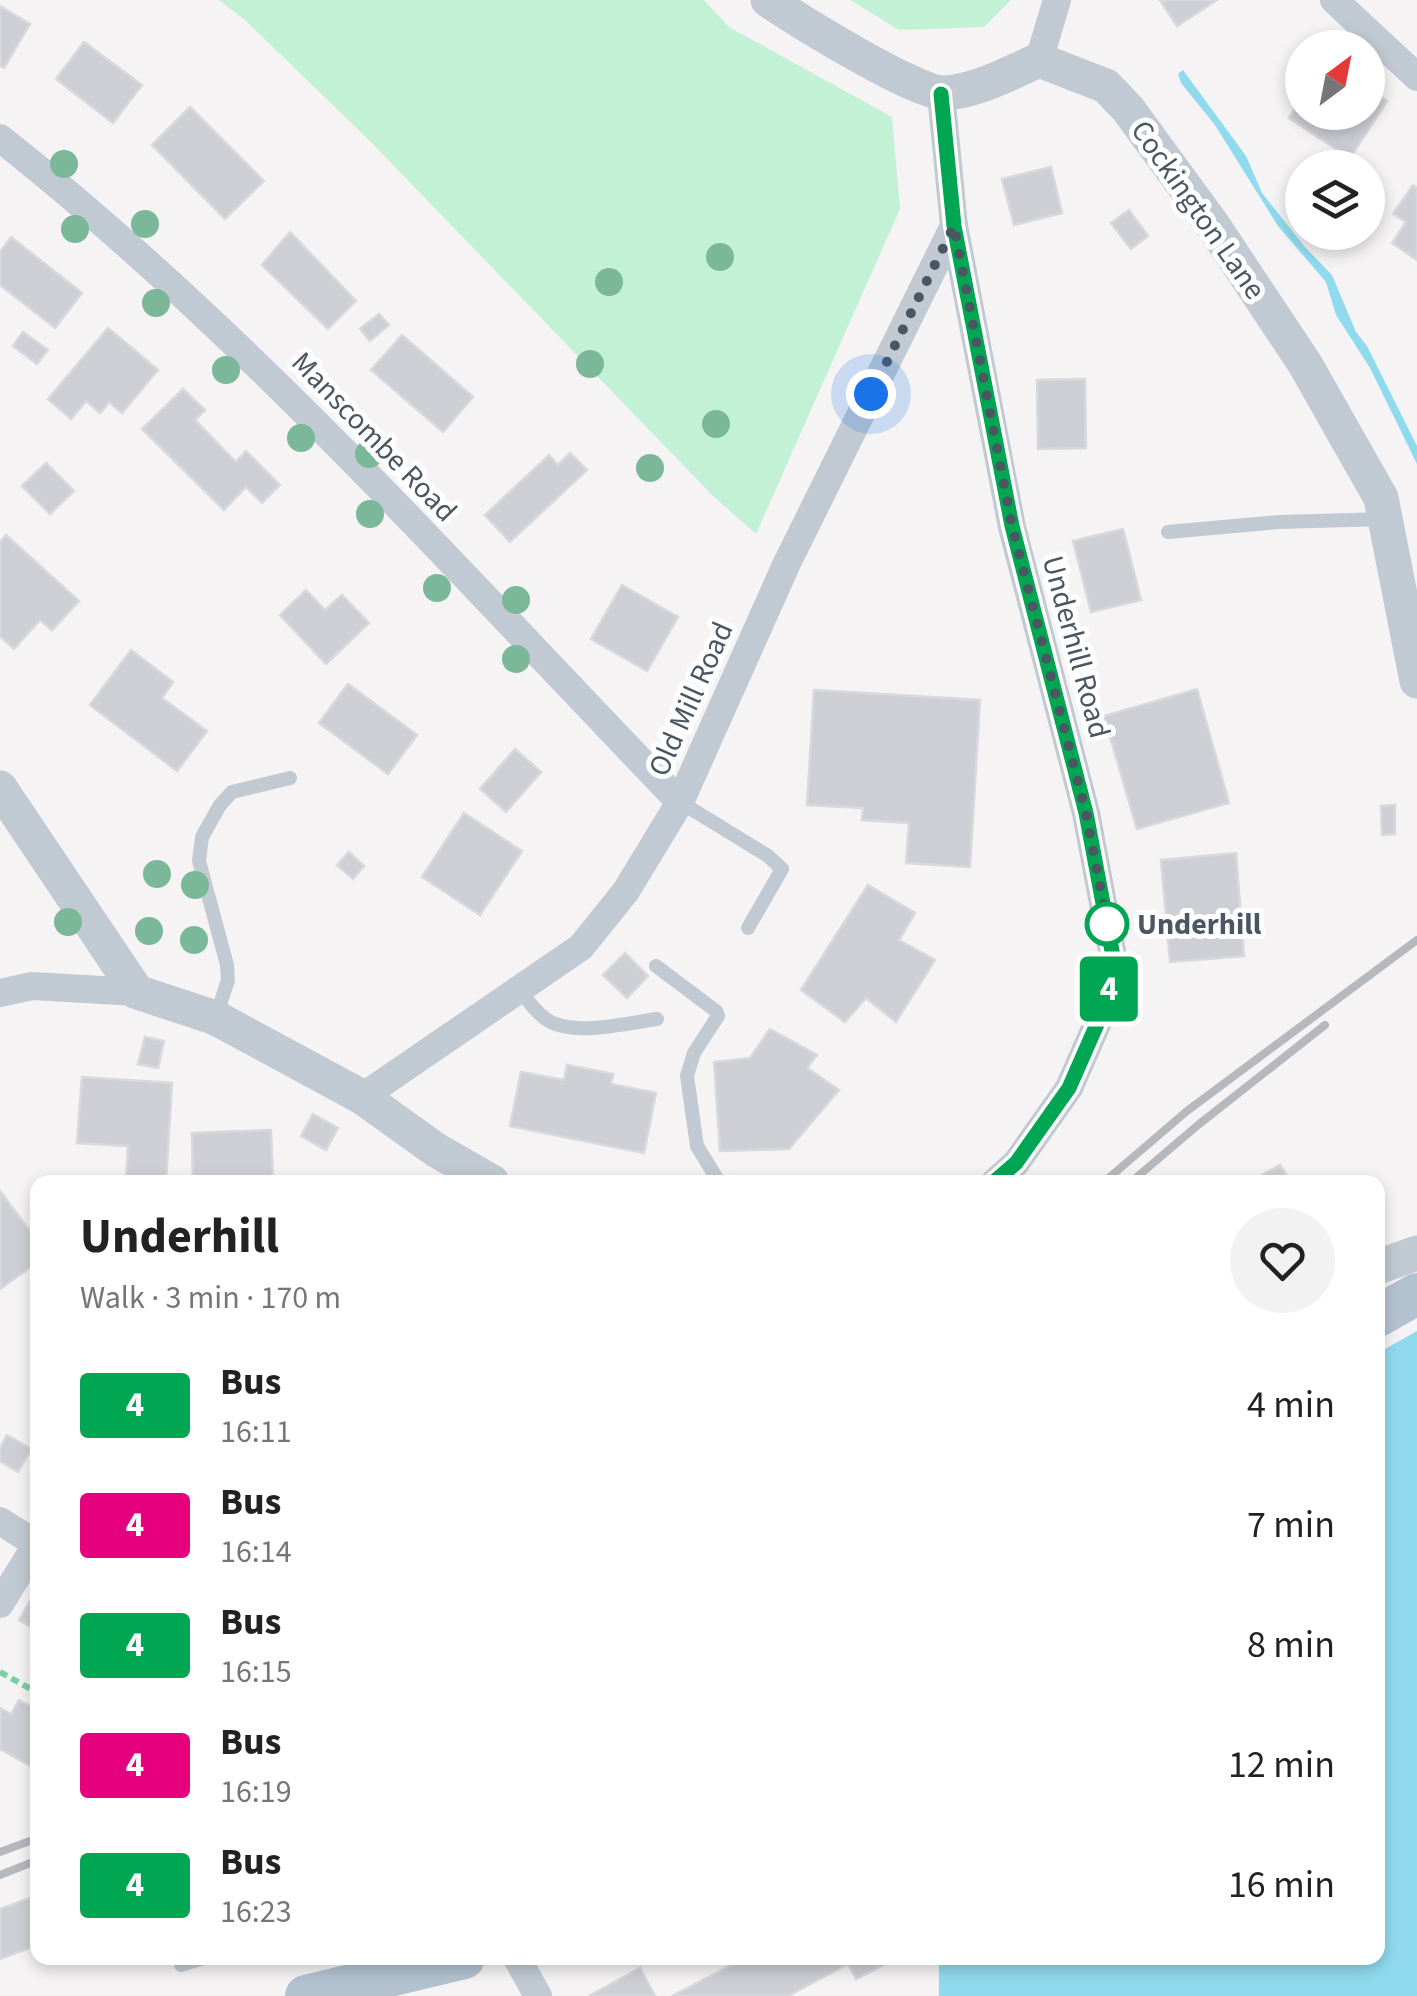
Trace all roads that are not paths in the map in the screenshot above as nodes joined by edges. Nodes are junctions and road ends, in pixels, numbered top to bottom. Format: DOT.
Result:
graph roads {
  1 [pos="768,0"];
  2 [pos="1057,0"];
  3 [pos="1334,0"];
  4 [pos="1039,60"];
  5 [pos="1417,78"];
  6 [pos="941,94"];
  7 [pos="0,138"];
  8 [pos="954,226"];
  9 [pos="1386,520"];
  10 [pos="1168,532"];
  11 [pos="1417,681"];
  12 [pos="290,778"];
  13 [pos="0,788"];
  14 [pos="680,802"];
  15 [pos="748,928"];
  16 [pos="656,966"];
  17 [pos="519,989"];
  18 [pos="137,992"];
  19 [pos="0,993"];
  20 [pos="216,1018"];
  21 [pos="657,1019"];
  22 [pos="362,1098"];
  23 [pos="480,1175"];
  24 [pos="715,1175"];
  25 [pos="1002,1175"];
  26 [pos="1417,1253"];
  27 [pos="1385,1264"];
  28 [pos="1417,1294"];
  29 [pos="1385,1312"];
  30 [pos="0,1521"];
  31 [pos="30,1540"];
  32 [pos="30,1556"];
  33 [pos="0,1604"];
  34 [pos="435,1965"];
  35 [pos="521,1965"];
  36 [pos="306,1996"];
  37 [pos="538,1996"];
  1 -- 6 [label="street"];
  2 -- 4 [label="street"];
  3 -- 5 [label="street"];
  4 -- 6 [label="street"];
  4 -- 9 [label="street, Cockington Lane"];
  6 -- 8 [label="street, Underhill Road"];
  7 -- 14 [label="street, Manscombe Road"];
  8 -- 14 [label="street, Old Mill Road"];
  8 -- 25 [label="street, Underhill Road"];
  9 -- 10 [label="lane"];
  9 -- 11 [label="street, Cockington Lane"];
  12 -- 20 [label="lane"];
  13 -- 18 [label="street"];
  14 -- 15 [label="lane"];
  14 -- 17 [label="street, Old Mill Road"];
  16 -- 24 [label="lane"];
  17 -- 21 [label="lane"];
  17 -- 22 [label="street, Old Mill Road"];
  18 -- 19 [label="street"];
  18 -- 20 [label="street"];
  20 -- 22 [label="street"];
  22 -- 23 [label="street"];
  26 -- 27 [label="street"];
  28 -- 29 [label="main road"];
  30 -- 31 [label="street"];
  32 -- 33 [label="street"];
  34 -- 36 [label="main road"];
  35 -- 37 [label="street"];
}
